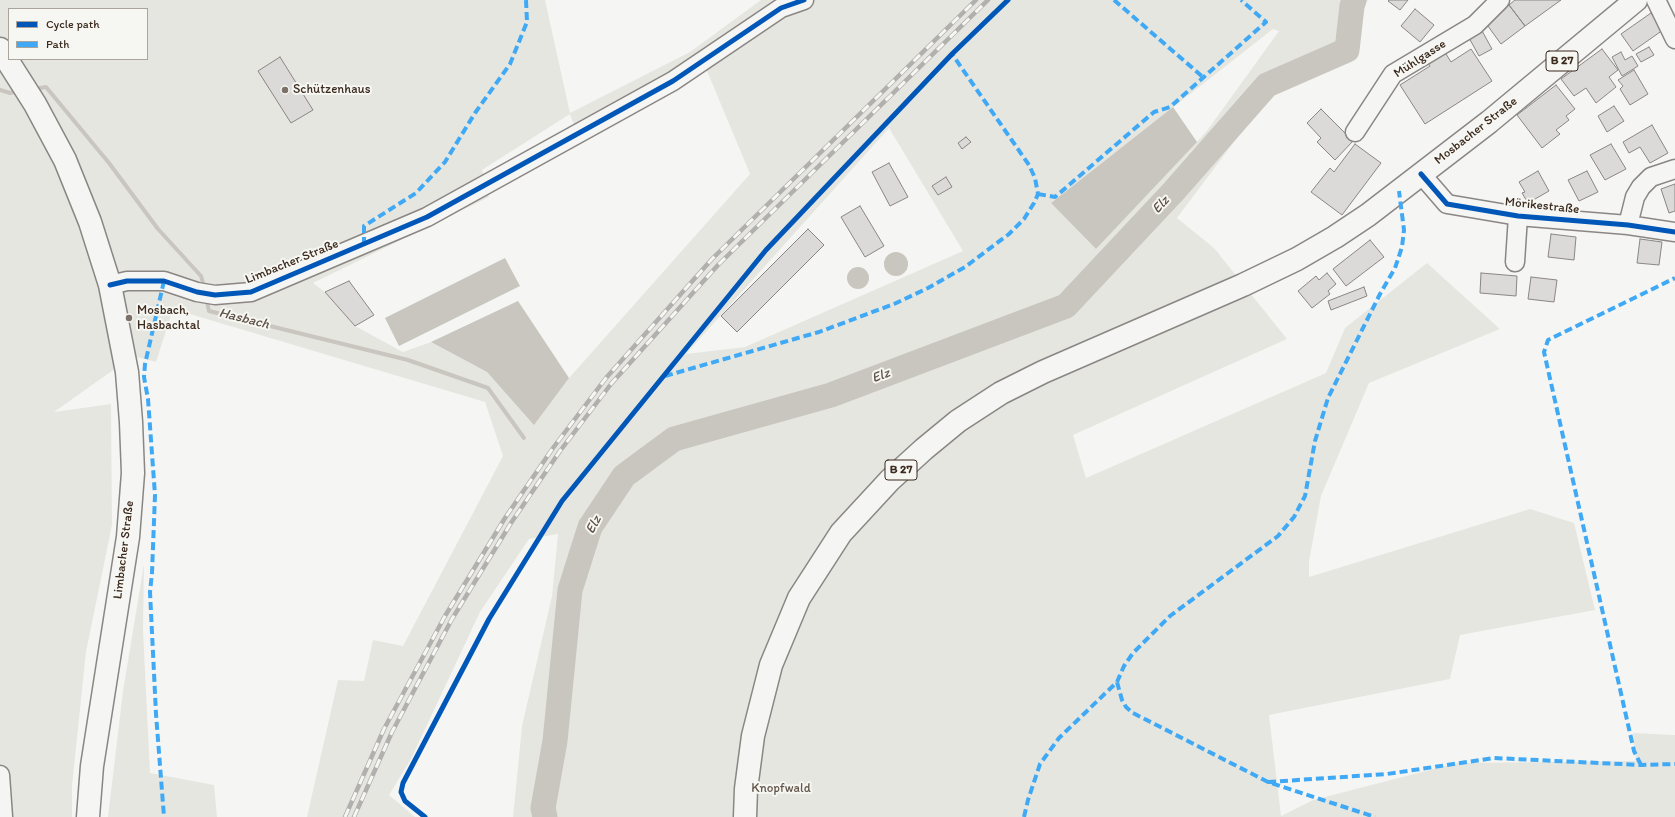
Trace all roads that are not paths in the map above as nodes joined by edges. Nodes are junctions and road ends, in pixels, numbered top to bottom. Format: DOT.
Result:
graph roads {
  1 [pos="804,0"];
  2 [pos="1500,0"];
  3 [pos="1636,0"];
  4 [pos="1656,0"];
  5 [pos="1675,39"];
  6 [pos="6,58"];
  7 [pos="1355,132"];
  8 [pos="1675,169"];
  9 [pos="1421,174"];
  10 [pos="1518,216"];
  11 [pos="1628,225"];
  12 [pos="1675,232"];
  13 [pos="1515,262"];
  14 [pos="110,285"];
  15 [pos="0,775"];
  16 [pos="3,817"];
  17 [pos="88,817"];
  18 [pos="745,817"];
  1 -- 14 [label="street, Limbacher Straße"];
  2 -- 7 [label="street, Mühlgasse"];
  3 -- 9 [label="main road, Mosbacher Straße / B 27"];
  4 -- 5 [label="street"];
  6 -- 14 [label="main road"];
  8 -- 11 [label="street"];
  9 -- 10 [label="street, Mörikestraße"];
  9 -- 18 [label="main road, Mosbacher Straße / B 27"];
  10 -- 11 [label="street, Mörikestraße"];
  10 -- 13 [label="street"];
  11 -- 12 [label="street, Mörikestraße"];
  14 -- 17 [label="main road, Limbacher Straße"];
  15 -- 16 [label="street"];
}
